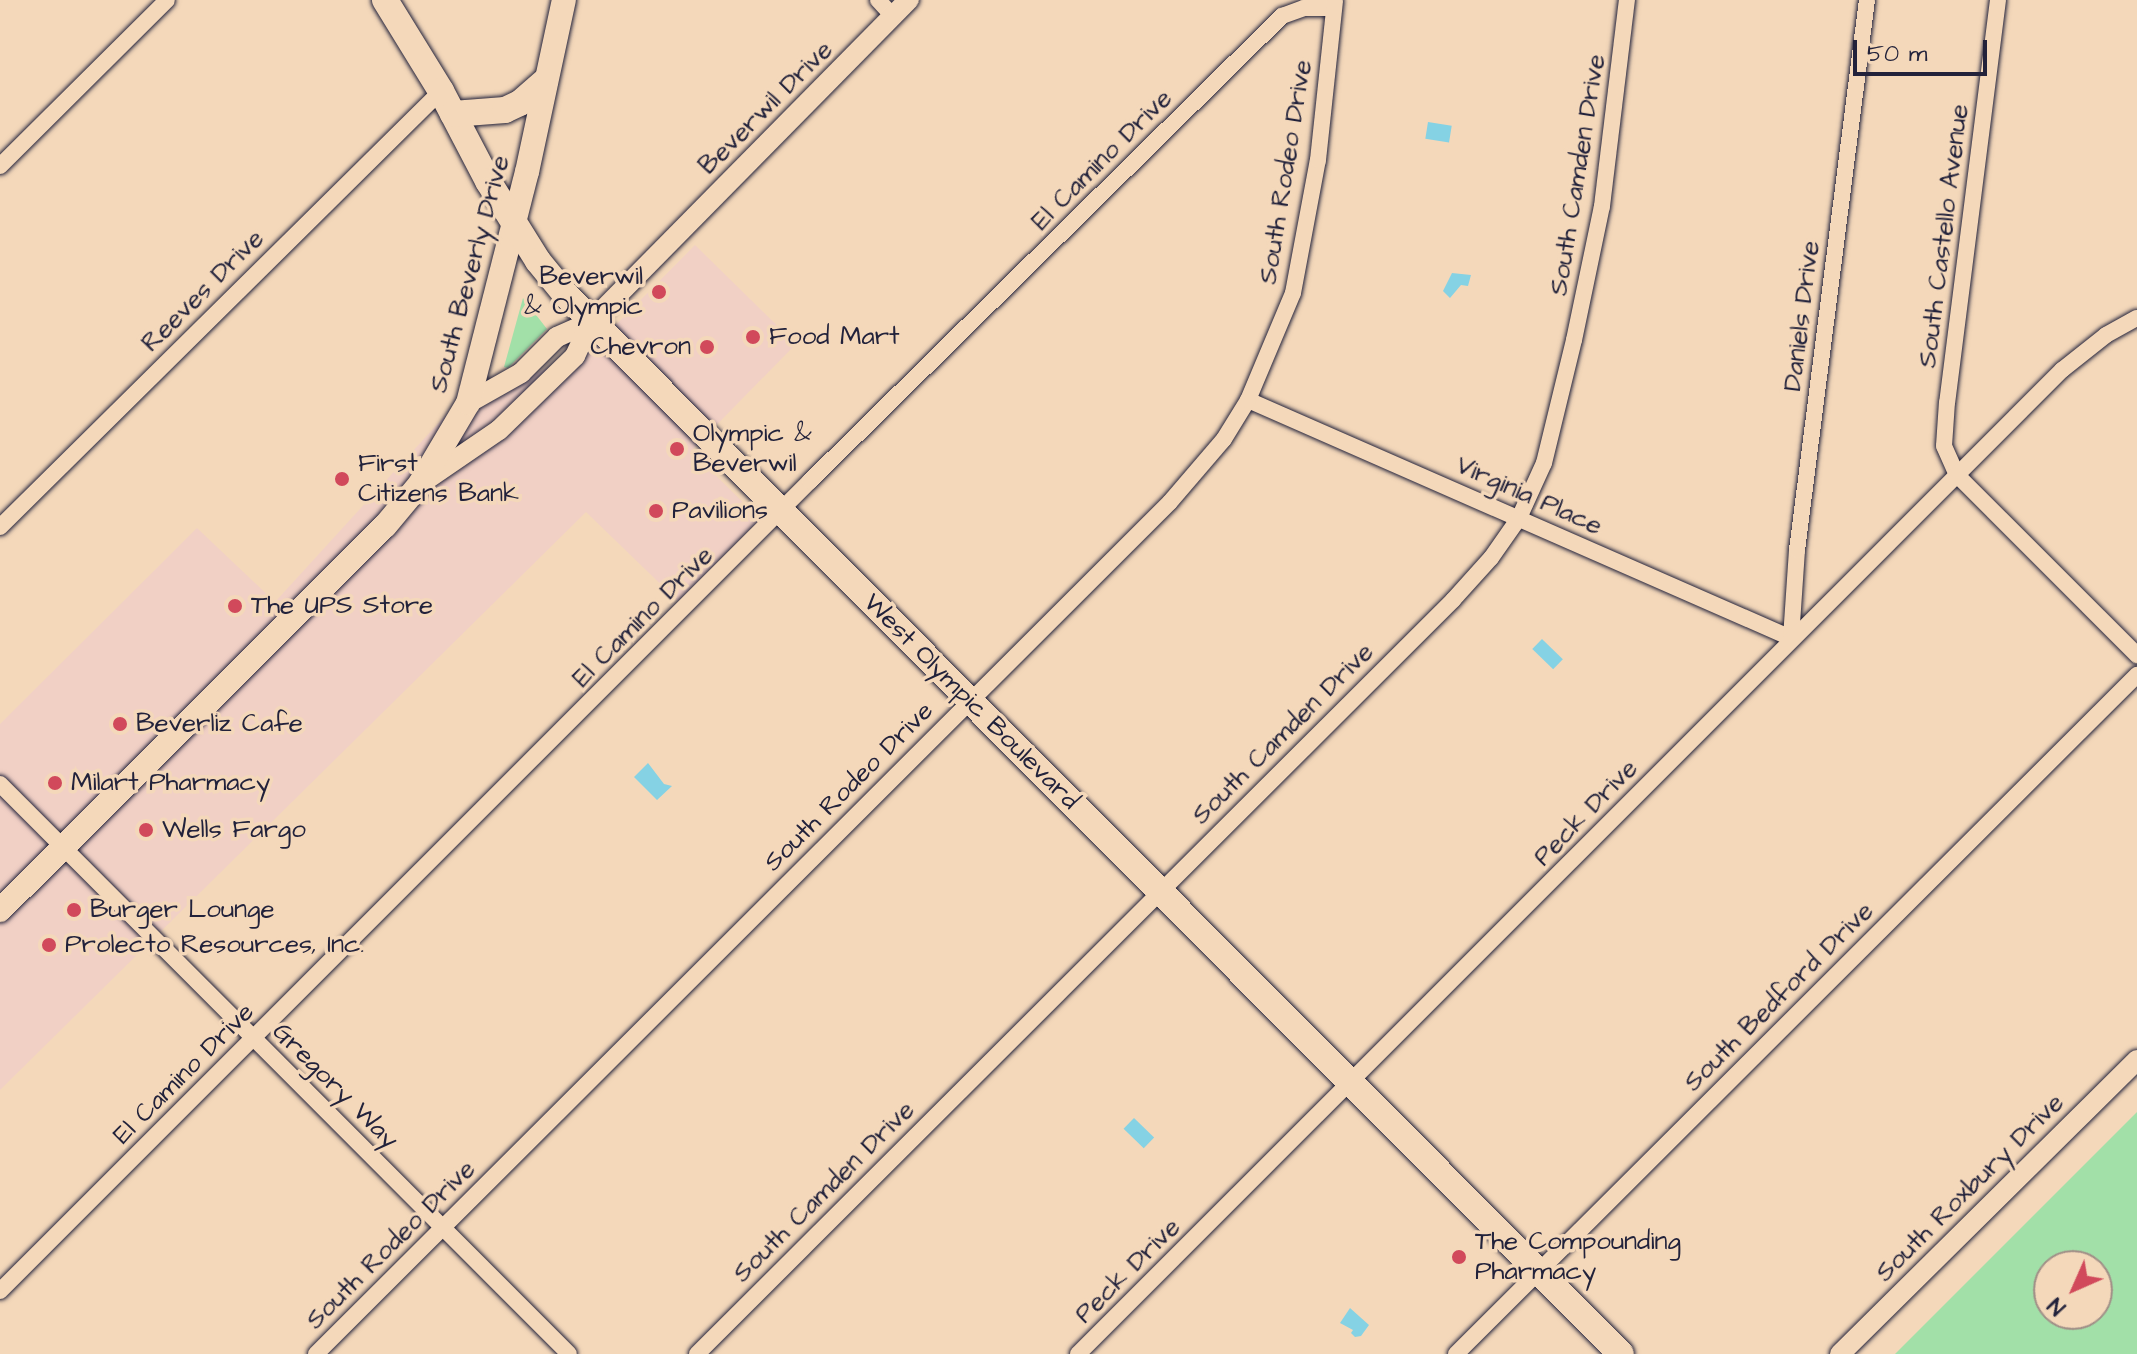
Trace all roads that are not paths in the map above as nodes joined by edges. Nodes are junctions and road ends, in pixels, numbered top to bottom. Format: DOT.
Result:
graph roads {
  1 [pos="167,0"];
  2 [pos="385,0"];
  3 [pos="564,0"];
  4 [pos="878,0"];
  5 [pos="909,0"];
  6 [pos="1627,0"];
  7 [pos="1867,0"];
  8 [pos="1998,0"];
  9 [pos="1335,4"];
  10 [pos="893,16"];
  11 [pos="545,81"];
  12 [pos="447,103"];
  13 [pos="0,166"];
  14 [pos="514,222"];
  15 [pos="2137,318"];
  16 [pos="591,322"];
  17 [pos="1248,400"];
  18 [pos="468,403"];
  19 [pos="1957,475"];
  20 [pos="420,484"];
  21 [pos="781,511"];
  22 [pos="1519,518"];
  23 [pos="0,527"];
  24 [pos="1791,638"];
  25 [pos="2137,655"];
  26 [pos="2137,675"];
  27 [pos="970,700"];
  28 [pos="0,784"];
  29 [pos="63,847"];
  30 [pos="1160,891"];
  31 [pos="0,910"];
  32 [pos="254,1038"];
  33 [pos="2137,1060"];
  34 [pos="1351,1083"];
  35 [pos="443,1228"];
  36 [pos="1538,1271"];
  37 [pos="0,1291"];
  38 [pos="316,1354"];
  39 [pos="569,1354"];
  40 [pos="697,1354"];
  41 [pos="1078,1354"];
  42 [pos="1456,1354"];
  43 [pos="1621,1354"];
  44 [pos="1840,1354"];
  1 -- 13 [label="street"];
  2 -- 12 [label="main road, West Olympic Boulevard"];
  3 -- 11 [label="main road, South Beverly Drive"];
  4 -- 10 [label="street"];
  5 -- 10 [label="street, Beverwil Drive"];
  6 -- 22 [label="street, South Camden Drive"];
  7 -- 24 [label="street, Daniels Drive"];
  8 -- 19 [label="street, South Castello Avenue"];
  9 -- 17 [label="street, South Rodeo Drive"];
  9 -- 21 [label="street, El Camino Drive"];
  10 -- 16 [label="street, Beverwil Drive"];
  11 -- 12 [label="main road"];
  11 -- 14 [label="main road, South Beverly Drive"];
  12 -- 14 [label="main road, West Olympic Boulevard"];
  12 -- 23 [label="street, Reeves Drive"];
  14 -- 16 [label="main road, West Olympic Boulevard"];
  14 -- 18 [label="main road, South Beverly Drive"];
  15 -- 19 [label="street, Peck Drive"];
  16 -- 18 [label="street"];
  16 -- 20 [label="street"];
  16 -- 21 [label="main road, West Olympic Boulevard"];
  17 -- 22 [label="street, Virginia Place"];
  17 -- 27 [label="street, South Rodeo Drive"];
  18 -- 20 [label="main road, South Beverly Drive"];
  19 -- 24 [label="street, Peck Drive"];
  19 -- 25 [label="street"];
  20 -- 29 [label="main road, South Beverly Drive"];
  21 -- 27 [label="main road, West Olympic Boulevard"];
  21 -- 32 [label="street, El Camino Drive"];
  22 -- 24 [label="street, Virginia Place"];
  22 -- 30 [label="street, South Camden Drive"];
  24 -- 34 [label="street, Peck Drive"];
  26 -- 36 [label="street, South Bedford Drive"];
  27 -- 30 [label="main road, West Olympic Boulevard"];
  27 -- 35 [label="street, South Rodeo Drive"];
  28 -- 29 [label="street, Gregory Way"];
  29 -- 31 [label="main road, South Beverly Drive"];
  29 -- 32 [label="street, Gregory Way"];
  30 -- 34 [label="main road, West Olympic Boulevard"];
  30 -- 40 [label="street, South Camden Drive"];
  32 -- 35 [label="street, Gregory Way"];
  32 -- 37 [label="street, El Camino Drive"];
  33 -- 44 [label="street, South Roxbury Drive"];
  34 -- 36 [label="main road, West Olympic Boulevard"];
  34 -- 41 [label="street, Peck Drive"];
  35 -- 38 [label="street, South Rodeo Drive"];
  35 -- 39 [label="street, Gregory Way"];
  36 -- 42 [label="street, South Bedford Drive"];
  36 -- 43 [label="main road, West Olympic Boulevard"];
}
